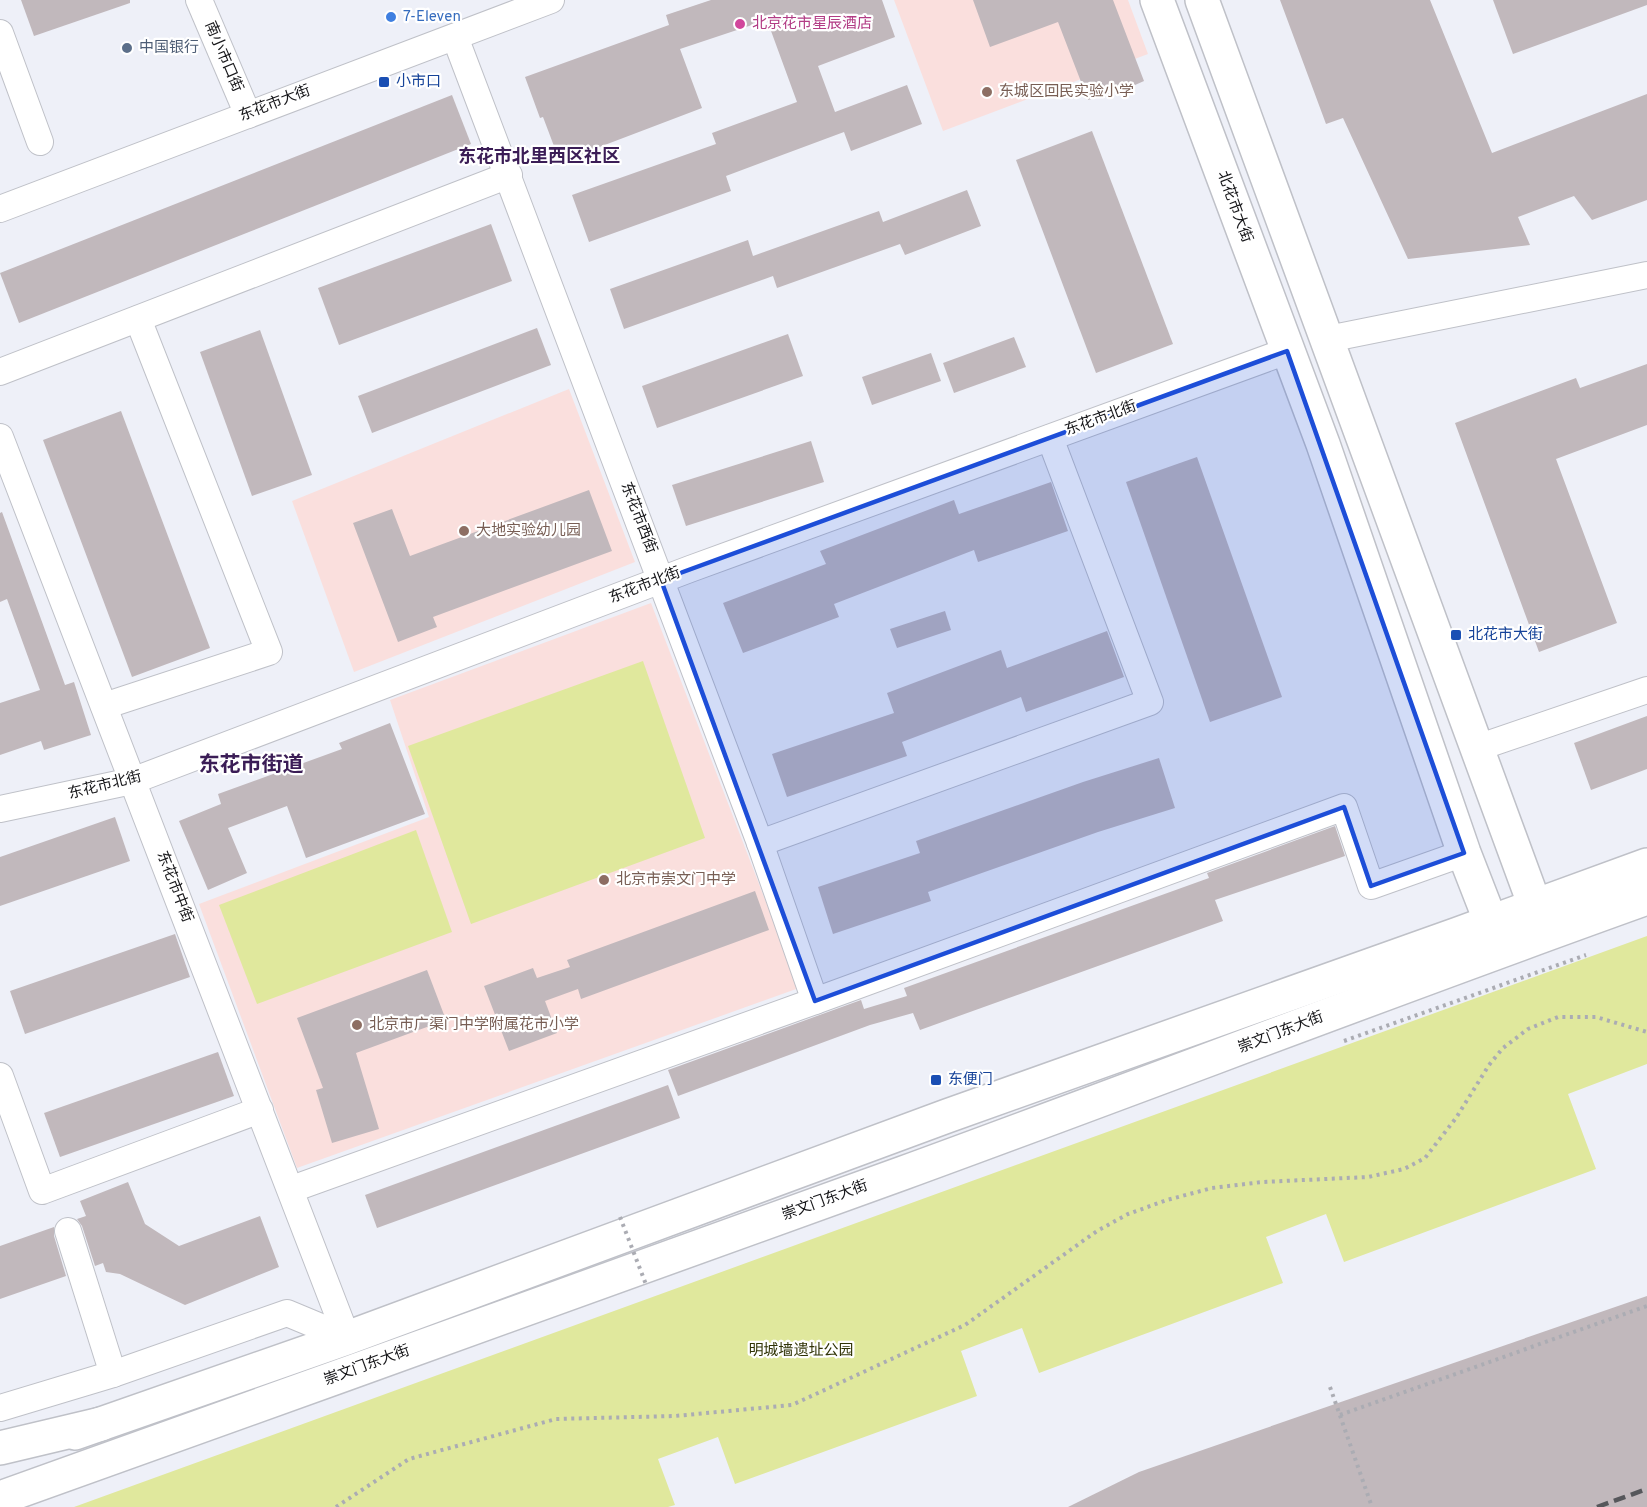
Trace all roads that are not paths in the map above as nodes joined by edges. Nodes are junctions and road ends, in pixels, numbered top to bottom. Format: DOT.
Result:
graph roads {
  1 [pos="199,0"];
  2 [pos="551,0"];
  3 [pos="1157,0"];
  4 [pos="1203,0"];
  5 [pos="0,33"];
  6 [pos="455,37"];
  7 [pos="248,115"];
  8 [pos="40,142"];
  9 [pos="509,175"];
  10 [pos="0,209"];
  11 [pos="1647,275"];
  12 [pos="138,319"];
  13 [pos="1328,339"];
  14 [pos="1287,351"];
  15 [pos="0,372"];
  16 [pos="0,437"];
  17 [pos="1050,438"];
  18 [pos="661,580"];
  19 [pos="1647,690"];
  20 [pos="104,706"];
  21 [pos="1477,748"];
  22 [pos="132,782"];
  23 [pos="0,809"];
  24 [pos="760,843"];
  25 [pos="1464,853"];
  26 [pos="1647,865"];
  27 [pos="1647,897"];
  28 [pos="1540,920"];
  29 [pos="1496,936"];
  30 [pos="815,1001"];
  31 [pos="0,1076"];
  32 [pos="260,1110"];
  33 [pos="292,1189"];
  34 [pos="68,1232"];
  35 [pos="347,1338"];
  36 [pos="113,1374"];
  37 [pos="0,1408"];
  38 [pos="101,1424"];
  39 [pos="0,1448"];
  40 [pos="0,1459"];
  41 [pos="0,1498"];
  1 -- 7 [label="street, 南小市口街"];
  2 -- 6 [label="street, 东花市大街"];
  3 -- 14 [label="main road, 北花市大街"];
  4 -- 13 [label="main road"];
  5 -- 8 [label="street"];
  6 -- 7 [label="street, 东花市大街"];
  6 -- 9 [label="street, 东花市西街"];
  7 -- 10 [label="street, 东花市大街"];
  9 -- 12 [label="street"];
  9 -- 18 [label="street, 东花市西街"];
  11 -- 13 [label="street"];
  12 -- 15 [label="street"];
  12 -- 20 [label="street"];
  13 -- 21 [label="main road"];
  14 -- 17 [label="street, 东花市北街"];
  14 -- 25 [label="main road, 北花市大街"];
  16 -- 20 [label="street, 东花市中街"];
  17 -- 18 [label="street, 东花市北街"];
  17 -- 24 [label="street"];
  18 -- 22 [label="street, 东花市北街"];
  18 -- 24 [label="street, 东花市西街"];
  19 -- 21 [label="street"];
  20 -- 22 [label="street, 东花市中街"];
  21 -- 28 [label="main road"];
  22 -- 23 [label="street, 东花市北街"];
  22 -- 32 [label="street, 东花市中街"];
  24 -- 30 [label="street, 东花市西街"];
  25 -- 29 [label="main road, 北花市大街"];
  25 -- 30 [label="street"];
  26 -- 28 [label="main road"];
  27 -- 28 [label="main road"];
  28 -- 29 [label="main road"];
  29 -- 35 [label="main road"];
  29 -- 41 [label="main road, 崇文门东大街"];
  30 -- 33 [label="street"];
  31 -- 32 [label="street"];
  32 -- 33 [label="street, 东花市中街"];
  33 -- 35 [label="street, 东花市中街"];
  34 -- 36 [label="street"];
  35 -- 36 [label="street"];
  35 -- 38 [label="main road"];
  36 -- 37 [label="street"];
  38 -- 39 [label="main road"];
  38 -- 40 [label="main road"];
}
